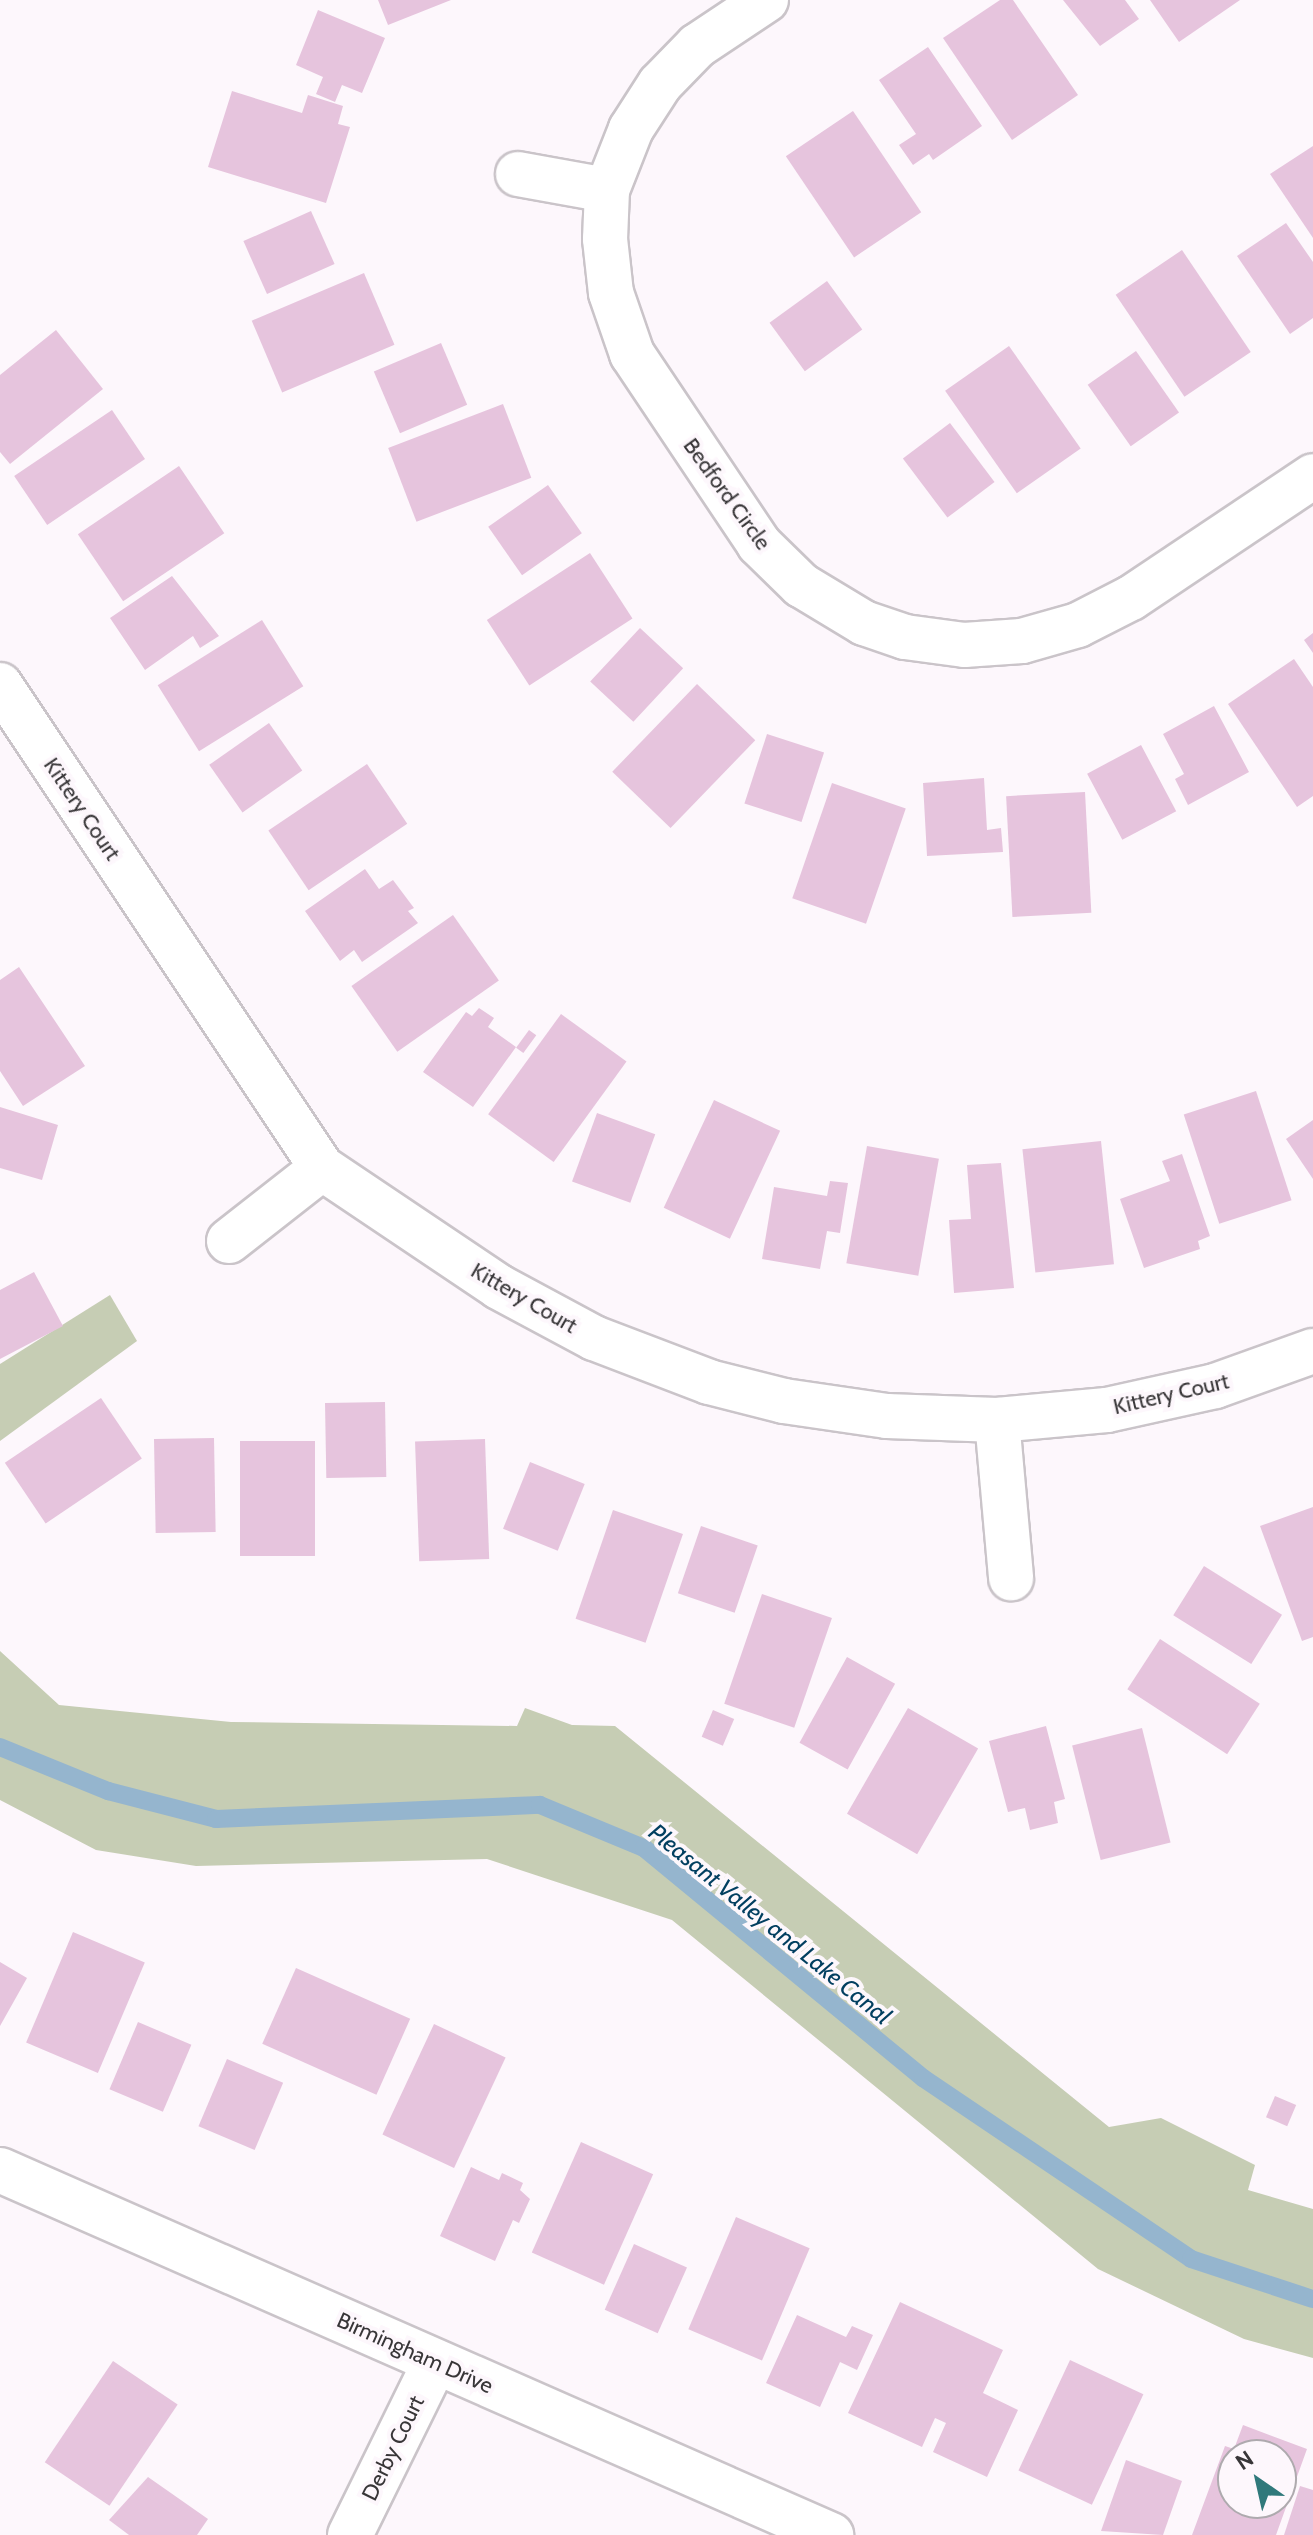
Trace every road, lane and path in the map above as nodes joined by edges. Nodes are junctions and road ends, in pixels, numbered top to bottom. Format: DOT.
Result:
graph roads {
  1 [pos="766,0"];
  2 [pos="518,174"];
  3 [pos="607,190"];
  4 [pos="1313,476"];
  5 [pos="0,685"];
  6 [pos="322,1168"];
  7 [pos="229,1241"];
  8 [pos="1313,1351"];
  9 [pos="997,1420"];
  10 [pos="1011,1578"];
  11 [pos="0,2170"];
  12 [pos="435,2362"];
  13 [pos="350,2535"];
  14 [pos="831,2535"];
  1 -- 3 [label="street, Bedford Circle"];
  2 -- 3 [label="street"];
  3 -- 4 [label="street, Bedford Circle"];
  5 -- 6 [label="street, Kittery Court"];
  6 -- 7 [label="street"];
  6 -- 9 [label="street, Kittery Court"];
  8 -- 9 [label="street, Kittery Court"];
  9 -- 10 [label="street"];
  11 -- 12 [label="street, Birmingham Drive"];
  12 -- 13 [label="street, Derby Court"];
  12 -- 14 [label="street, Birmingham Drive"];
}
